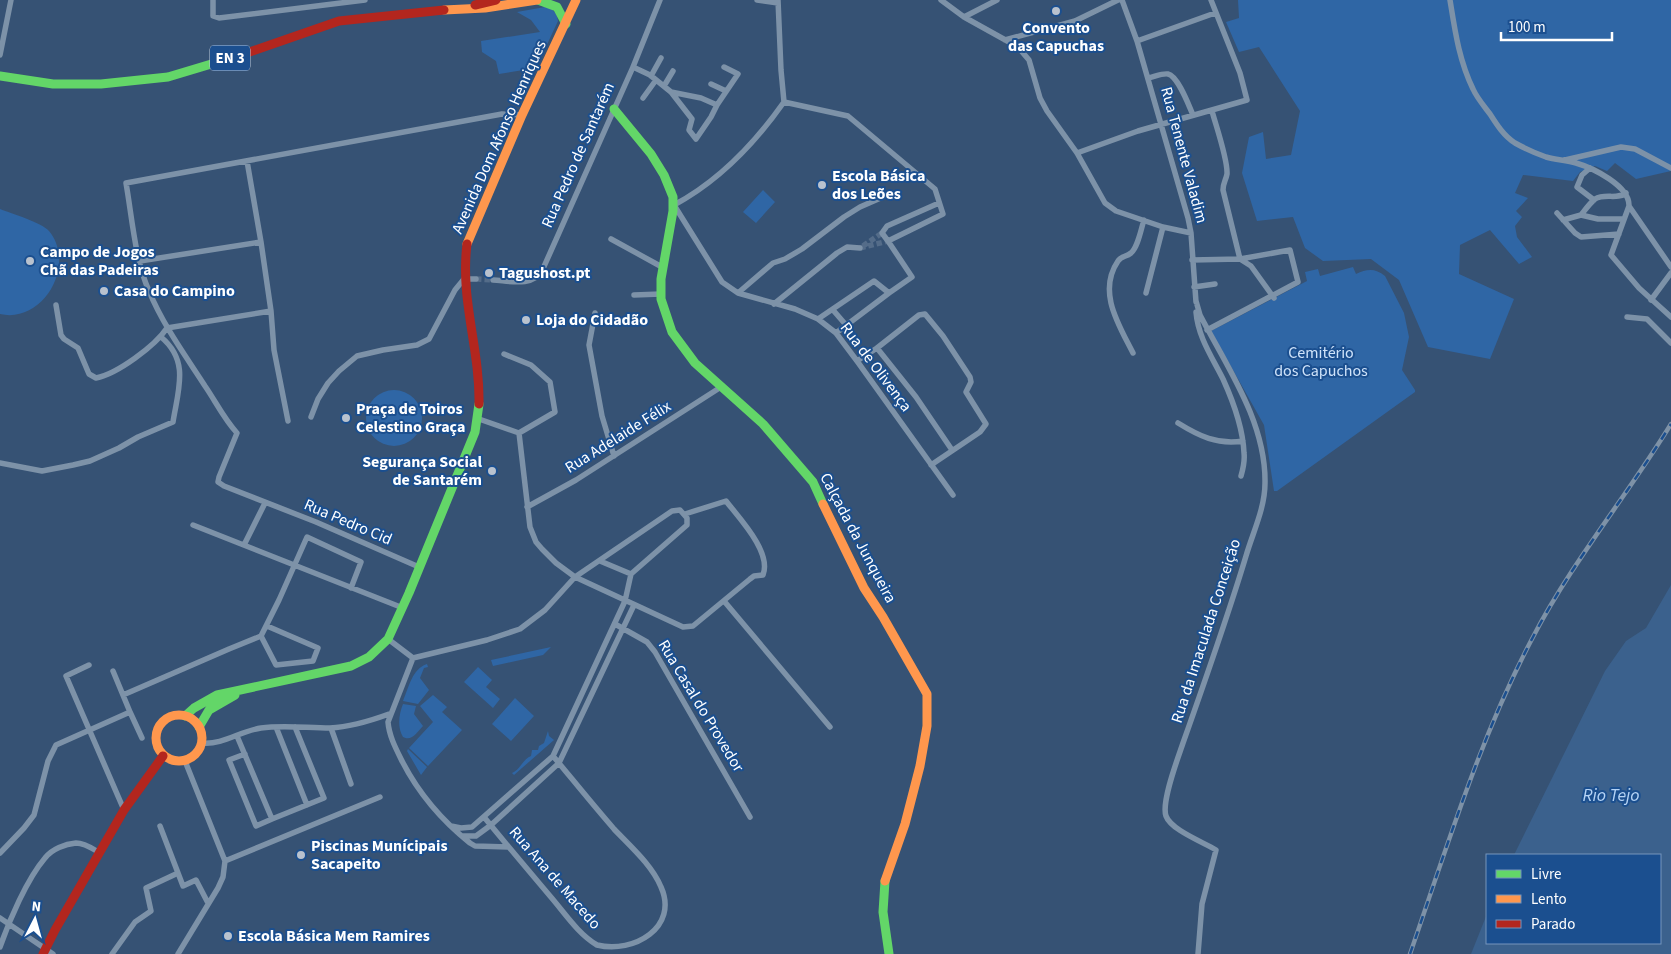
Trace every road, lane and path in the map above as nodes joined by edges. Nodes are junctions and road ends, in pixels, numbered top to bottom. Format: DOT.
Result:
graph roads {
  1 [pos="11,0"];
  2 [pos="213,0"];
  3 [pos="365,0"];
  4 [pos="496,0"];
  5 [pos="537,0"];
  6 [pos="576,0"];
  7 [pos="660,0"];
  8 [pos="757,0"];
  9 [pos="941,0"];
  10 [pos="997,0"];
  11 [pos="1120,0"];
  12 [pos="1211,0"];
  13 [pos="1450,0"];
  14 [pos="778,1"];
  15 [pos="458,9"];
  16 [pos="1215,12"];
  17 [pos="964,17"];
  18 [pos="566,24"];
  19 [pos="1005,40"];
  20 [pos="1137,41"];
  21 [pos="0,55"];
  22 [pos="661,58"];
  23 [pos="633,67"];
  24 [pos="724,67"];
  25 [pos="673,70"];
  26 [pos="0,76"];
  27 [pos="651,76"];
  28 [pos="1148,78"];
  29 [pos="656,80"];
  30 [pos="711,84"];
  31 [pos="664,86"];
  32 [pos="726,91"];
  33 [pos="671,92"];
  34 [pos="643,98"];
  35 [pos="784,102"];
  36 [pos="717,105"];
  37 [pos="614,109"];
  38 [pos="1212,111"];
  39 [pos="522,115"];
  40 [pos="1194,115"];
  41 [pos="1161,124"];
  42 [pos="1077,153"];
  43 [pos="1563,160"];
  44 [pos="247,161"];
  45 [pos="1590,168"];
  46 [pos="1671,168"];
  47 [pos="892,193"];
  48 [pos="1626,193"];
  49 [pos="1594,200"];
  50 [pos="939,203"];
  51 [pos="674,205"];
  52 [pos="1629,206"];
  53 [pos="1557,213"];
  54 [pos="1582,215"];
  55 [pos="1144,220"];
  56 [pos="1563,220"];
  57 [pos="1624,220"];
  58 [pos="1163,227"];
  59 [pos="1191,233"];
  60 [pos="1619,234"];
  61 [pos="611,239"];
  62 [pos="888,241"];
  63 [pos="261,242"];
  64 [pos="860,248"];
  65 [pos="1240,259"];
  66 [pos="1192,260"];
  67 [pos="140,261"];
  68 [pos="662,267"];
  69 [pos="1671,267"];
  70 [pos="1671,273"];
  71 [pos="464,279"];
  72 [pos="476,279"];
  73 [pos="493,280"];
  74 [pos="1215,284"];
  75 [pos="1194,286"];
  76 [pos="738,293"];
  77 [pos="889,293"];
  78 [pos="1146,293"];
  79 [pos="661,294"];
  80 [pos="634,295"];
  81 [pos="1273,297"];
  82 [pos="1651,300"];
  83 [pos="1196,301"];
  84 [pos="774,304"];
  85 [pos="56,305"];
  86 [pos="833,310"];
  87 [pos="271,311"];
  88 [pos="595,313"];
  89 [pos="1627,317"];
  90 [pos="1671,317"];
  91 [pos="818,319"];
  92 [pos="846,325"];
  93 [pos="167,328"];
  94 [pos="1207,330"];
  95 [pos="836,333"];
  96 [pos="161,337"];
  97 [pos="1671,343"];
  98 [pos="877,348"];
  99 [pos="1134,353"];
  100 [pos="504,354"];
  101 [pos="857,360"];
  102 [pos="721,387"];
  103 [pos="311,417"];
  104 [pos="479,418"];
  105 [pos="288,421"];
  106 [pos="1178,422"];
  107 [pos="519,433"];
  108 [pos="1243,441"];
  109 [pos="952,450"];
  110 [pos="614,456"];
  111 [pos="0,463"];
  112 [pos="932,465"];
  113 [pos="1242,476"];
  114 [pos="952,495"];
  115 [pos="265,503"];
  116 [pos="527,507"];
  117 [pos="685,514"];
  118 [pos="193,525"];
  119 [pos="244,545"];
  120 [pos="600,561"];
  121 [pos="294,565"];
  122 [pos="419,567"];
  123 [pos="631,574"];
  124 [pos="575,577"];
  125 [pos="351,588"];
  126 [pos="625,601"];
  127 [pos="724,601"];
  128 [pos="634,605"];
  129 [pos="403,608"];
  130 [pos="615,624"];
  131 [pos="267,626"];
  132 [pos="623,628"];
  133 [pos="261,636"];
  134 [pos="388,639"];
  135 [pos="413,658"];
  136 [pos="89,665"];
  137 [pos="113,670"];
  138 [pos="242,691"];
  139 [pos="124,695"];
  140 [pos="130,712"];
  141 [pos="389,714"];
  142 [pos="185,716"];
  143 [pos="199,727"];
  144 [pos="276,727"];
  145 [pos="295,727"];
  146 [pos="830,727"];
  147 [pos="331,728"];
  148 [pos="90,729"];
  149 [pos="237,736"];
  150 [pos="142,738"];
  151 [pos="202,743"];
  152 [pos="245,754"];
  153 [pos="163,756"];
  154 [pos="553,756"];
  155 [pos="185,761"];
  156 [pos="559,763"];
  157 [pos="351,784"];
  158 [pos="380,797"];
  159 [pos="307,805"];
  160 [pos="124,810"];
  161 [pos="750,816"];
  162 [pos="484,817"];
  163 [pos="272,819"];
  164 [pos="491,825"];
  165 [pos="160,826"];
  166 [pos="451,826"];
  167 [pos="462,836"];
  168 [pos="508,847"];
  169 [pos="0,853"];
  170 [pos="100,853"];
  171 [pos="225,861"];
  172 [pos="178,873"];
  173 [pos="208,903"];
  174 [pos="0,918"];
  175 [pos="8,924"];
  176 [pos="0,947"];
  177 [pos="47,952"];
  178 [pos="112,954"];
  179 [pos="178,954"];
  180 [pos="889,954"];
  181 [pos="1198,954"];
  1 -- 21 [label="street"];
  2 -- 3 [label="street"];
  4 -- 15 [label="main road, EN 3"];
  5 -- 15 [label="main road, EN 3"];
  5 -- 18 [label="main road"];
  6 -- 18 [label="main road, Avenida Dom Afonso Henriques"];
  7 -- 23 [label="street, Rua Pedro de Santarém"];
  8 -- 14 [label="street"];
  9 -- 17 [label="street"];
  10 -- 17 [label="street"];
  11 -- 19 [label="street"];
  11 -- 20 [label="street, Rua Tenente Valadim"];
  12 -- 16 [label="street"];
  13 -- 43 [label="street"];
  14 -- 35 [label="street"];
  15 -- 26 [label="main road, EN 3"];
  16 -- 20 [label="street"];
  16 -- 38 [label="street"];
  17 -- 19 [label="street"];
  18 -- 39 [label="main road, Avenida Dom Afonso Henriques"];
  19 -- 42 [label="street"];
  20 -- 28 [label="street, Rua Tenente Valadim"];
  22 -- 27 [label="street"];
  23 -- 27 [label="street"];
  23 -- 37 [label="street, Rua Pedro de Santarém"];
  24 -- 32 [label="street"];
  25 -- 31 [label="street"];
  27 -- 29 [label="street"];
  28 -- 40 [label="street"];
  28 -- 41 [label="street, Rua Tenente Valadim"];
  29 -- 31 [label="street"];
  29 -- 34 [label="street"];
  30 -- 32 [label="street"];
  31 -- 33 [label="street"];
  32 -- 36 [label="street"];
  33 -- 36 [label="street"];
  33 -- 36 [label="street"];
  35 -- 50 [label="street"];
  35 -- 51 [label="street"];
  37 -- 51 [label="main road"];
  37 -- 73 [label="street, Rua Pedro de Santarém"];
  38 -- 40 [label="street"];
  38 -- 65 [label="street"];
  39 -- 44 [label="street"];
  39 -- 71 [label="main road, Avenida Dom Afonso Henriques"];
  40 -- 41 [label="street"];
  41 -- 42 [label="street"];
  41 -- 59 [label="street, Rua Tenente Valadim"];
  42 -- 55 [label="street"];
  43 -- 45 [label="street"];
  43 -- 46 [label="street"];
  44 -- 63 [label="street"];
  44 -- 67 [label="street"];
  45 -- 48 [label="street"];
  45 -- 49 [label="street"];
  47 -- 76 [label="street"];
  48 -- 49 [label="street"];
  48 -- 52 [label="street"];
  49 -- 54 [label="street"];
  50 -- 62 [label="street"];
  50 -- 62 [label="street"];
  51 -- 68 [label="main road, Calçada da Junqueira"];
  51 -- 76 [label="street, Rua de Olivença"];
  52 -- 57 [label="street"];
  52 -- 69 [label="street"];
  53 -- 56 [label="street"];
  54 -- 56 [label="street"];
  54 -- 57 [label="street"];
  55 -- 58 [label="street"];
  55 -- 99 [label="street"];
  56 -- 60 [label="street"];
  57 -- 60 [label="street"];
  58 -- 59 [label="street"];
  58 -- 78 [label="street"];
  59 -- 66 [label="street, Rua Tenente Valadim"];
  60 -- 82 [label="street"];
  61 -- 68 [label="street"];
  62 -- 77 [label="street"];
  63 -- 67 [label="street"];
  63 -- 87 [label="street"];
  64 -- 84 [label="street"];
  65 -- 66 [label="street"];
  65 -- 81 [label="street"];
  65 -- 81 [label="street"];
  66 -- 75 [label="street, Rua Tenente Valadim"];
  67 -- 93 [label="street"];
  68 -- 79 [label="main road, Calçada da Junqueira"];
  70 -- 82 [label="street"];
  71 -- 72 [label="street"];
  71 -- 103 [label="street"];
  71 -- 104 [label="main road, Avenida Dom Afonso Henriques"];
  74 -- 75 [label="street"];
  75 -- 83 [label="street, Rua Tenente Valadim"];
  76 -- 84 [label="street, Rua de Olivença"];
  77 -- 86 [label="street"];
  77 -- 92 [label="street"];
  79 -- 80 [label="street"];
  79 -- 102 [label="main road, Calçada da Junqueira"];
  81 -- 94 [label="street"];
  82 -- 90 [label="street"];
  83 -- 94 [label="street, Rua da Imaculada Conceição"];
  83 -- 108 [label="street, Rua Tenente Valadim"];
  84 -- 91 [label="street, Rua de Olivença"];
  85 -- 96 [label="street"];
  86 -- 91 [label="street"];
  86 -- 92 [label="street"];
  87 -- 93 [label="street"];
  87 -- 105 [label="street"];
  88 -- 110 [label="street"];
  89 -- 97 [label="street"];
  91 -- 95 [label="street, Rua de Olivença"];
  92 -- 95 [label="street"];
  93 -- 96 [label="street"];
  93 -- 115 [label="street, Rua Pedro Cid"];
  94 -- 181 [label="street, Rua da Imaculada Conceição"];
  95 -- 101 [label="street, Rua de Olivença"];
  96 -- 111 [label="street"];
  98 -- 101 [label="street"];
  98 -- 109 [label="street"];
  98 -- 109 [label="street"];
  100 -- 107 [label="street"];
  101 -- 112 [label="street, Rua de Olivença"];
  102 -- 110 [label="street, Rua Adelaide Félix"];
  102 -- 180 [label="main road, Calçada da Junqueira"];
  104 -- 107 [label="street"];
  104 -- 122 [label="main road, Avenida Dom Afonso Henriques"];
  106 -- 108 [label="street"];
  107 -- 116 [label="street"];
  108 -- 113 [label="street, Rua Tenente Valadim"];
  109 -- 112 [label="street"];
  110 -- 116 [label="street, Rua Adelaide Félix"];
  112 -- 114 [label="street, Rua de Olivença"];
  115 -- 119 [label="street"];
  115 -- 122 [label="street, Rua Pedro Cid"];
  116 -- 124 [label="street"];
  117 -- 120 [label="street"];
  117 -- 123 [label="street"];
  117 -- 127 [label="street"];
  118 -- 119 [label="street"];
  119 -- 121 [label="street"];
  120 -- 123 [label="street"];
  120 -- 124 [label="street"];
  121 -- 125 [label="street"];
  121 -- 125 [label="street"];
  121 -- 131 [label="street"];
  122 -- 129 [label="main road, Avenida Dom Afonso Henriques"];
  123 -- 126 [label="street"];
  124 -- 126 [label="street"];
  124 -- 135 [label="street"];
  125 -- 129 [label="street"];
  126 -- 128 [label="street"];
  126 -- 130 [label="street"];
  127 -- 128 [label="street"];
  127 -- 146 [label="street"];
  128 -- 132 [label="street"];
  129 -- 134 [label="main road, Avenida Dom Afonso Henriques"];
  130 -- 132 [label="street, Rua Casal do Provedor"];
  130 -- 154 [label="street"];
  131 -- 133 [label="street"];
  131 -- 133 [label="street"];
  132 -- 156 [label="street"];
  132 -- 161 [label="street, Rua Casal do Provedor"];
  133 -- 139 [label="street"];
  134 -- 135 [label="street"];
  134 -- 138 [label="main road"];
  135 -- 141 [label="street"];
  136 -- 148 [label="street"];
  137 -- 139 [label="street"];
  138 -- 142 [label="main road"];
  138 -- 143 [label="main road"];
  139 -- 140 [label="street"];
  140 -- 148 [label="street"];
  140 -- 150 [label="street"];
  141 -- 147 [label="street"];
  141 -- 166 [label="street"];
  142 -- 143 [label="main road"];
  142 -- 153 [label="main road"];
  143 -- 151 [label="main road"];
  144 -- 145 [label="street"];
  144 -- 149 [label="street"];
  144 -- 159 [label="street"];
  145 -- 147 [label="street"];
  145 -- 159 [label="street"];
  147 -- 157 [label="street"];
  148 -- 160 [label="street"];
  148 -- 169 [label="street"];
  149 -- 151 [label="street"];
  149 -- 152 [label="street"];
  151 -- 155 [label="main road"];
  152 -- 163 [label="street"];
  152 -- 163 [label="street"];
  153 -- 155 [label="main road"];
  153 -- 160 [label="main road"];
  154 -- 156 [label="street, Rua Ana de Macedo"];
  154 -- 162 [label="street"];
  155 -- 171 [label="street"];
  156 -- 164 [label="street"];
  156 -- 168 [label="street, Rua Ana de Macedo"];
  158 -- 171 [label="street"];
  159 -- 163 [label="street"];
  160 -- 170 [label="main road"];
  162 -- 164 [label="street, Rua Ana de Macedo"];
  162 -- 166 [label="street"];
  164 -- 167 [label="street"];
  164 -- 168 [label="street, Rua Ana de Macedo"];
  165 -- 172 [label="street"];
  166 -- 167 [label="street"];
  167 -- 168 [label="street"];
  170 -- 175 [label="street"];
  170 -- 177 [label="main road"];
  171 -- 173 [label="street"];
  172 -- 173 [label="street"];
  172 -- 178 [label="street"];
  173 -- 179 [label="street"];
  174 -- 175 [label="street"];
  175 -- 176 [label="street"];
  175 -- 177 [label="street"];
}
